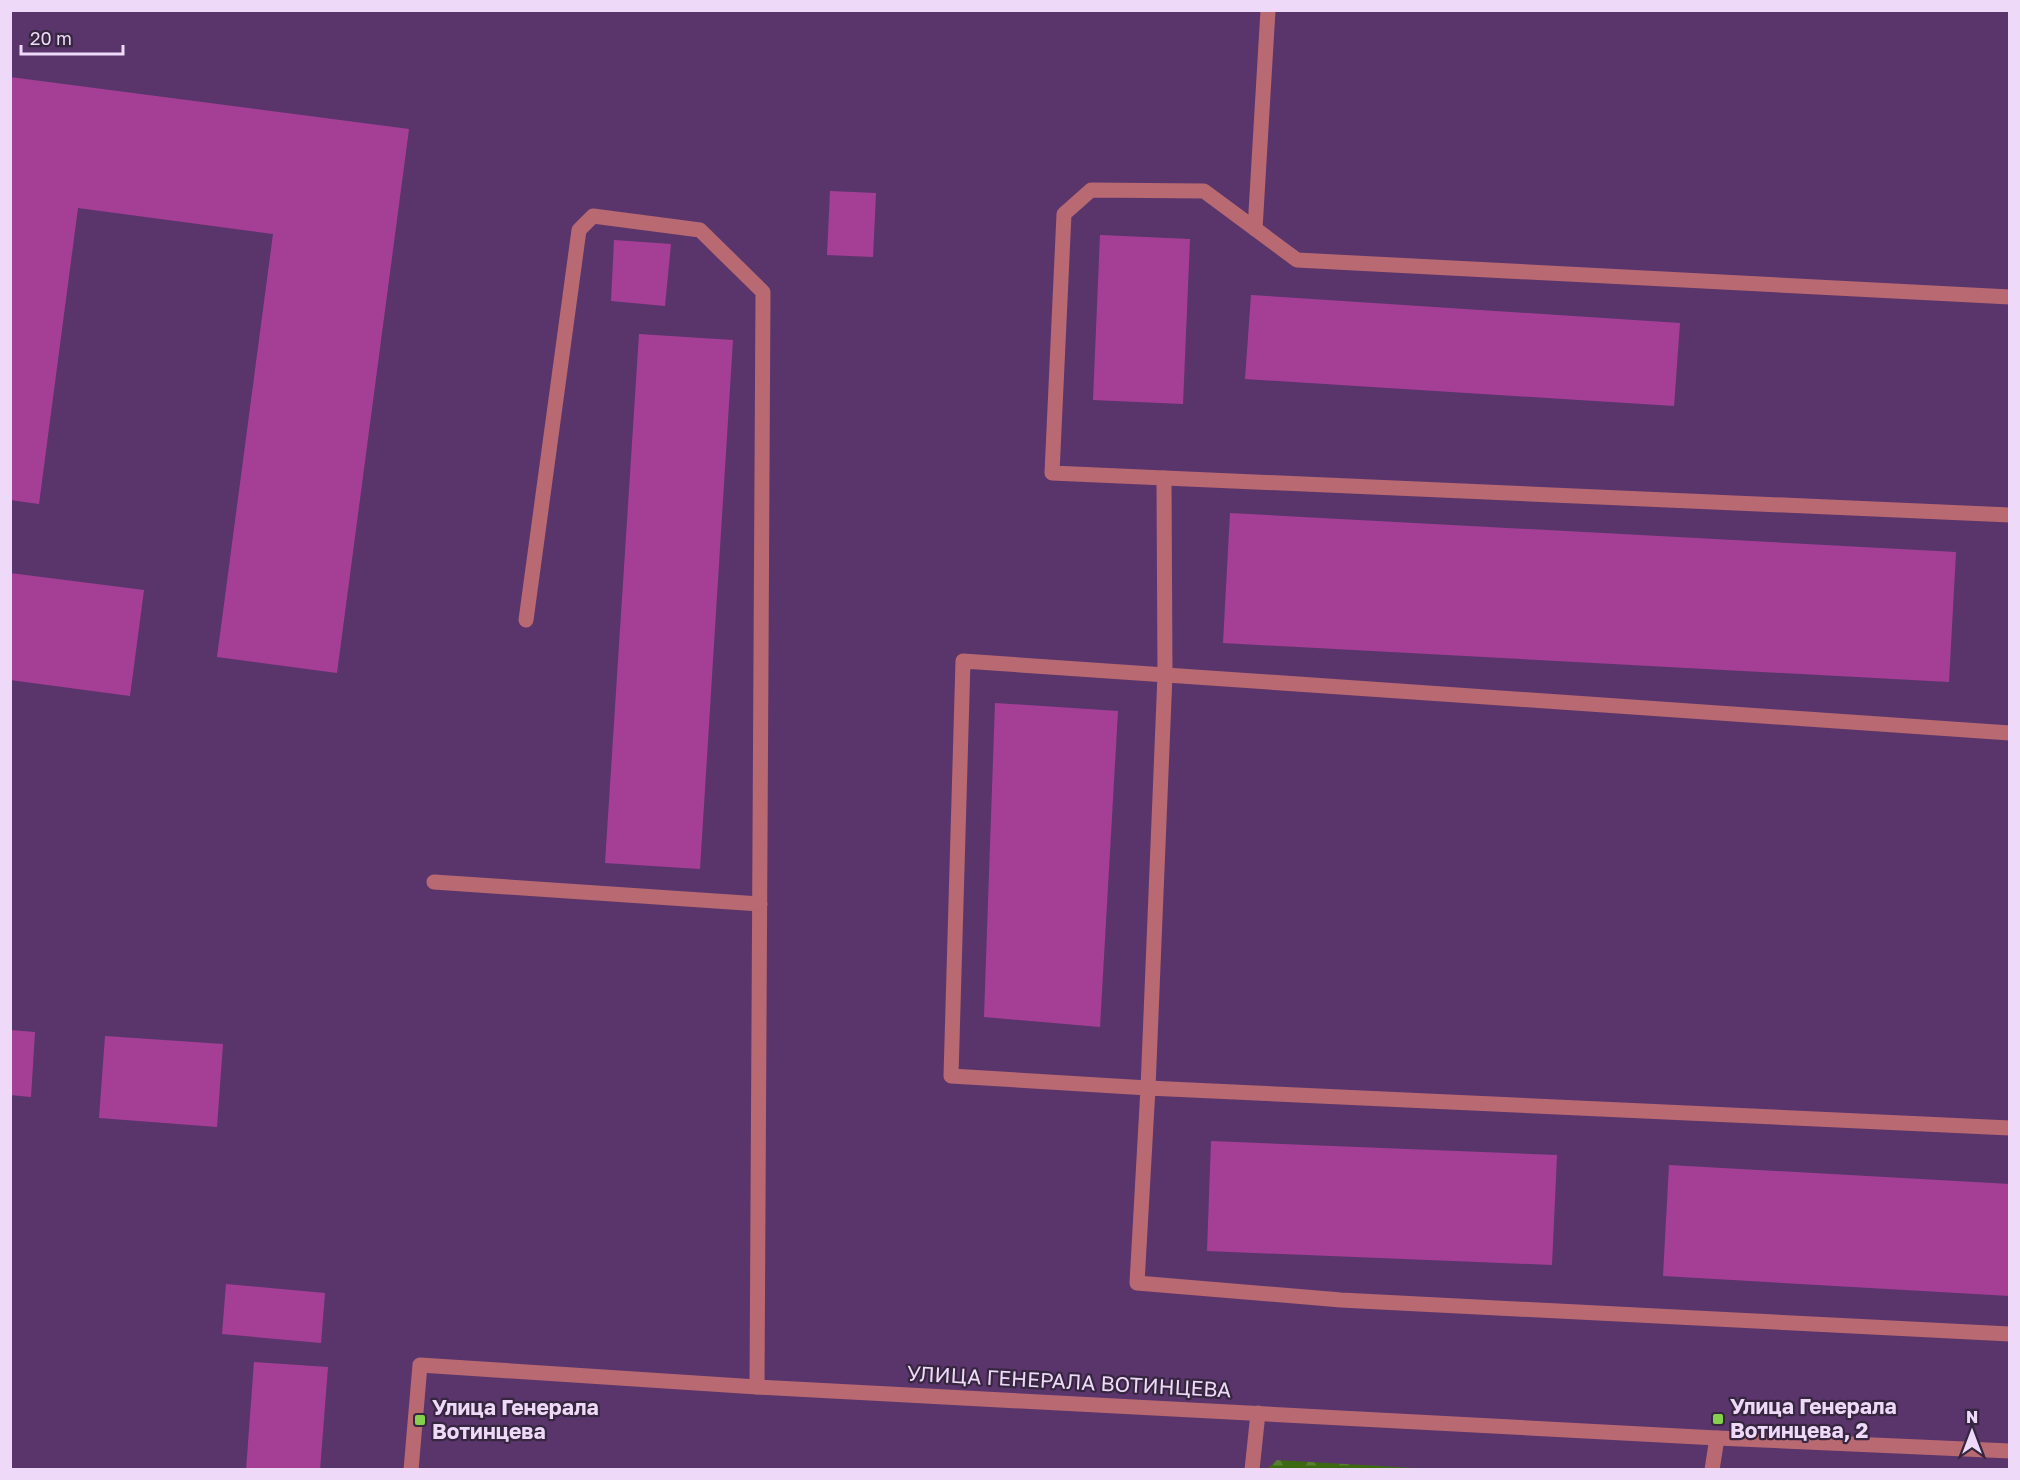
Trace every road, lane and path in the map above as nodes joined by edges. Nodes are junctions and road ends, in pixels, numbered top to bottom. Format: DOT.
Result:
graph roads {
  1 [pos="1268,10"];
  2 [pos="1255,229"];
  3 [pos="2010,297"];
  4 [pos="1164,478"];
  5 [pos="2010,515"];
  6 [pos="526,620"];
  7 [pos="1165,675"];
  8 [pos="2010,732"];
  9 [pos="434,882"];
  10 [pos="759,904"];
  11 [pos="1149,1088"];
  12 [pos="2010,1128"];
  13 [pos="2010,1334"];
  14 [pos="757,1387"];
  15 [pos="1258,1413"];
  16 [pos="1717,1438"];
  17 [pos="2010,1451"];
  18 [pos="411,1470"];
  19 [pos="1252,1470"];
  20 [pos="1712,1470"];
  1 -- 2 [label="street"];
  2 -- 3 [label="street"];
  2 -- 4 [label="street"];
  4 -- 5 [label="street"];
  4 -- 7 [label="street"];
  6 -- 10 [label="street"];
  7 -- 8 [label="street"];
  7 -- 11 [label="street"];
  7 -- 11 [label="street"];
  9 -- 10 [label="street"];
  10 -- 14 [label="street"];
  11 -- 12 [label="street"];
  11 -- 13 [label="street"];
  14 -- 15 [label="street, УЛИЦА ГЕНЕРАЛА ВОТИНЦЕВА"];
  14 -- 18 [label="street, УЛИЦА ГЕНЕРАЛА ВОТИНЦЕВА"];
  15 -- 16 [label="street, УЛИЦА ГЕНЕРАЛА ВОТИНЦЕВА"];
  15 -- 19 [label="street"];
  16 -- 17 [label="street, УЛИЦА ГЕНЕРАЛА ВОТИНЦЕВА"];
  16 -- 20 [label="street"];
}
